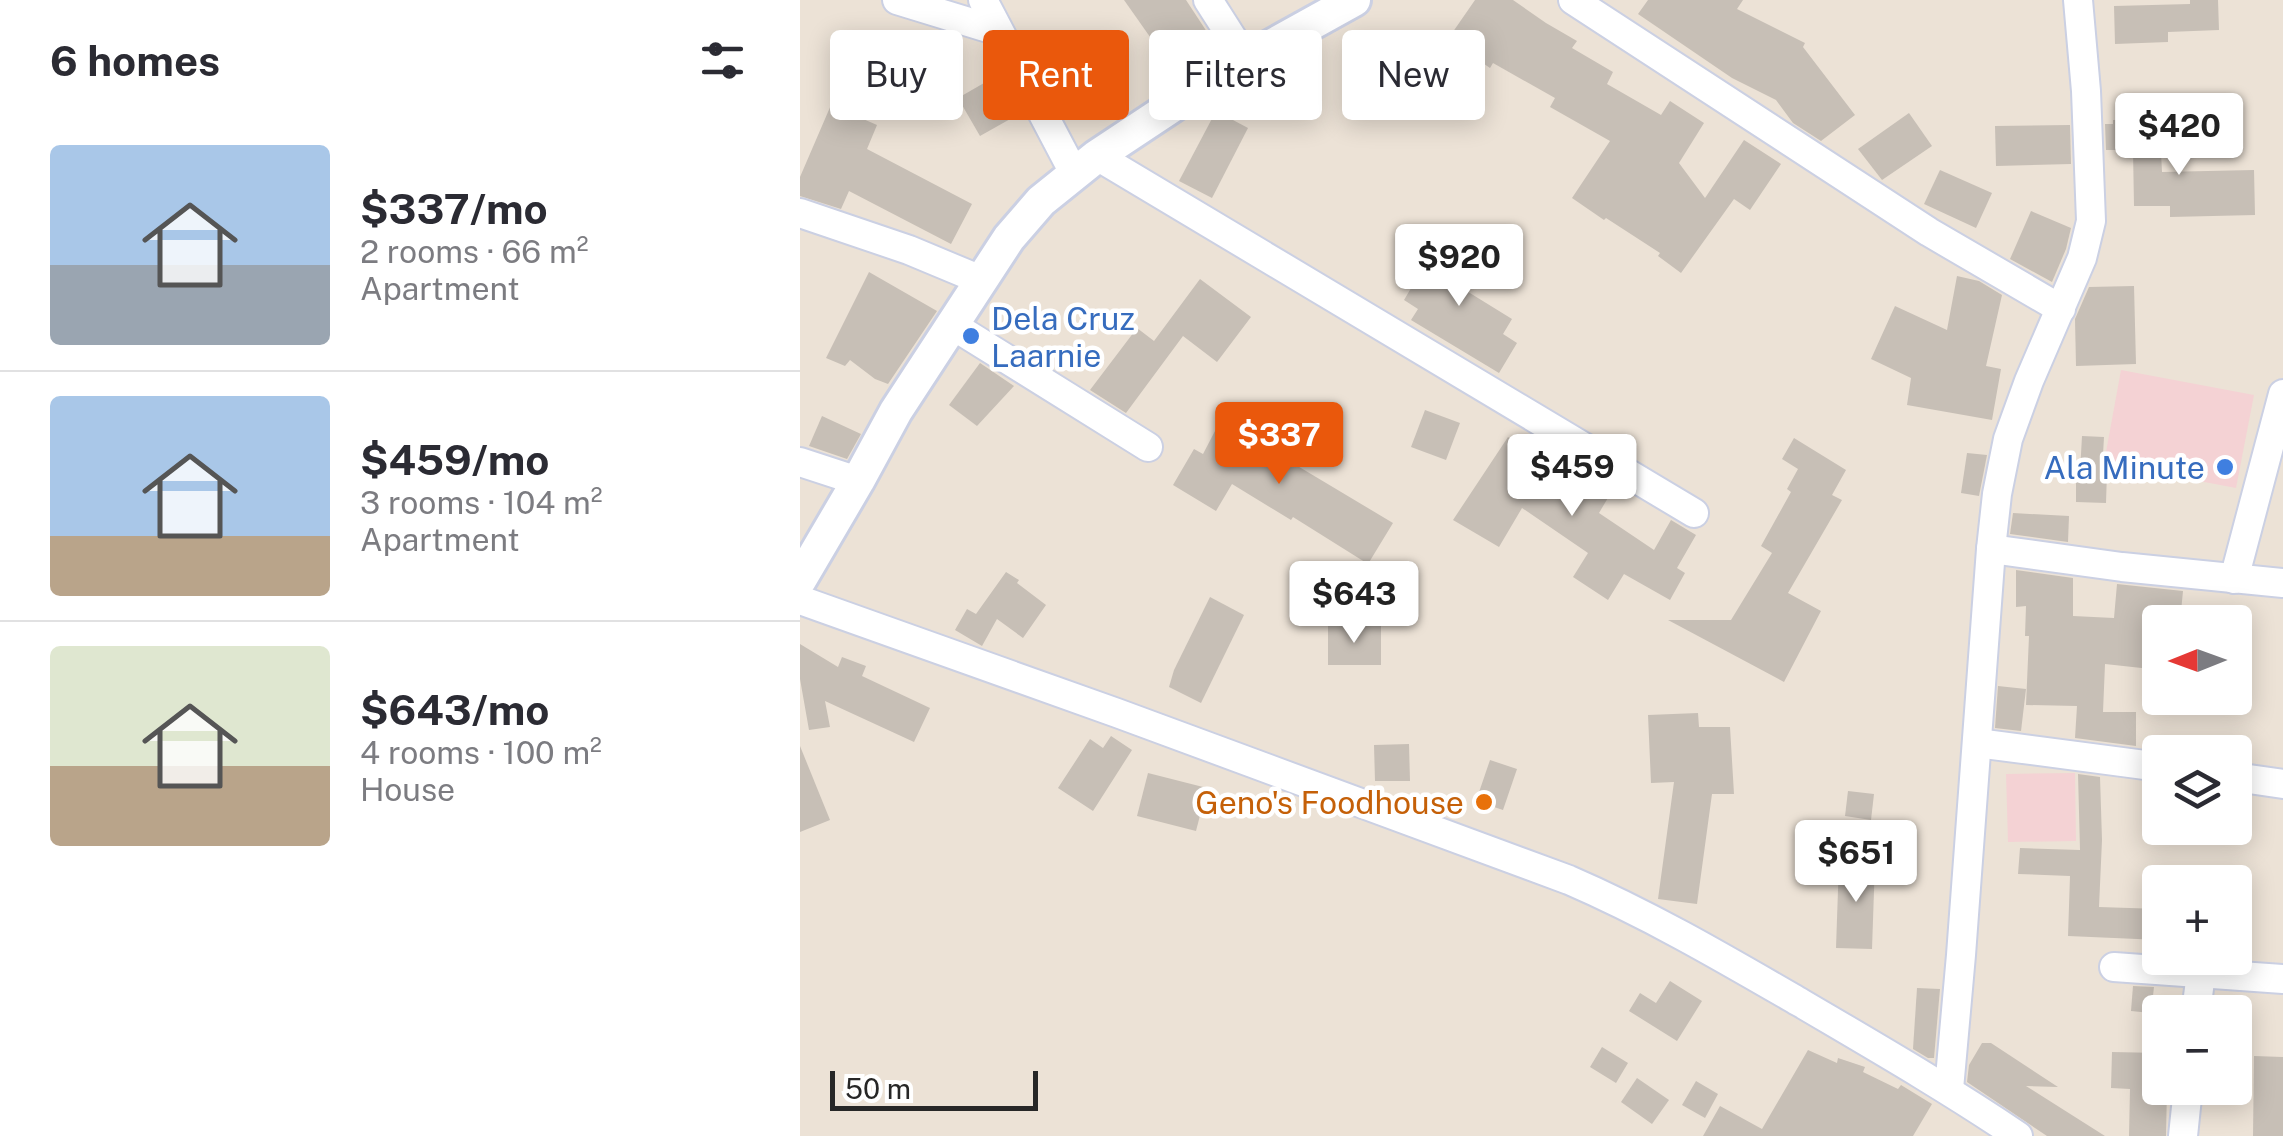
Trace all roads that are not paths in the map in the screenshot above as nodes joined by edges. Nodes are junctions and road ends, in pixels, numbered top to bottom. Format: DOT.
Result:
graph roads {
  1 [pos="897,0"];
  2 [pos="983,0"];
  3 [pos="1208,0"];
  4 [pos="1354,0"];
  5 [pos="1573,0"];
  6 [pos="2078,0"];
  7 [pos="992,30"];
  8 [pos="997,30"];
  9 [pos="1227,30"];
  10 [pos="1301,30"];
  11 [pos="1056,120"];
  12 [pos="1151,120"];
  13 [pos="1085,164"];
  14 [pos="800,212"];
  15 [pos="981,280"];
  16 [pos="2061,309"];
  17 [pos="952,325"];
  18 [pos="2283,394"];
  19 [pos="1148,447"];
  20 [pos="800,462"];
  21 [pos="858,481"];
  22 [pos="1694,513"];
  23 [pos="1991,549"];
  24 [pos="2234,579"];
  25 [pos="800,580"];
  26 [pos="2283,583"];
  27 [pos="800,600"];
  28 [pos="1977,743"];
  29 [pos="2142,766"];
  30 [pos="2252,779"];
  31 [pos="2283,784"];
  32 [pos="2114,966"];
  33 [pos="2142,968"];
  34 [pos="2228,975"];
  35 [pos="2283,979"];
  36 [pos="1949,1089"];
  37 [pos="2186,1105"];
  38 [pos="2018,1136"];
  39 [pos="2182,1136"];
  1 -- 7 [label="street"];
  2 -- 8 [label="street"];
  3 -- 9 [label="street"];
  4 -- 10 [label="street"];
  5 -- 16 [label="street"];
  6 -- 16 [label="street"];
  11 -- 13 [label="street"];
  12 -- 13 [label="street"];
  13 -- 15 [label="street"];
  13 -- 22 [label="street"];
  14 -- 15 [label="street"];
  15 -- 17 [label="street"];
  16 -- 23 [label="street"];
  17 -- 19 [label="street"];
  17 -- 21 [label="street"];
  18 -- 24 [label="street"];
  20 -- 21 [label="street"];
  21 -- 25 [label="street"];
  23 -- 24 [label="street"];
  23 -- 28 [label="street"];
  24 -- 26 [label="street"];
  27 -- 36 [label="street"];
  28 -- 29 [label="street"];
  28 -- 36 [label="street"];
  30 -- 31 [label="street"];
  32 -- 33 [label="street"];
  34 -- 35 [label="street"];
  36 -- 38 [label="street"];
  37 -- 39 [label="street"];
}
